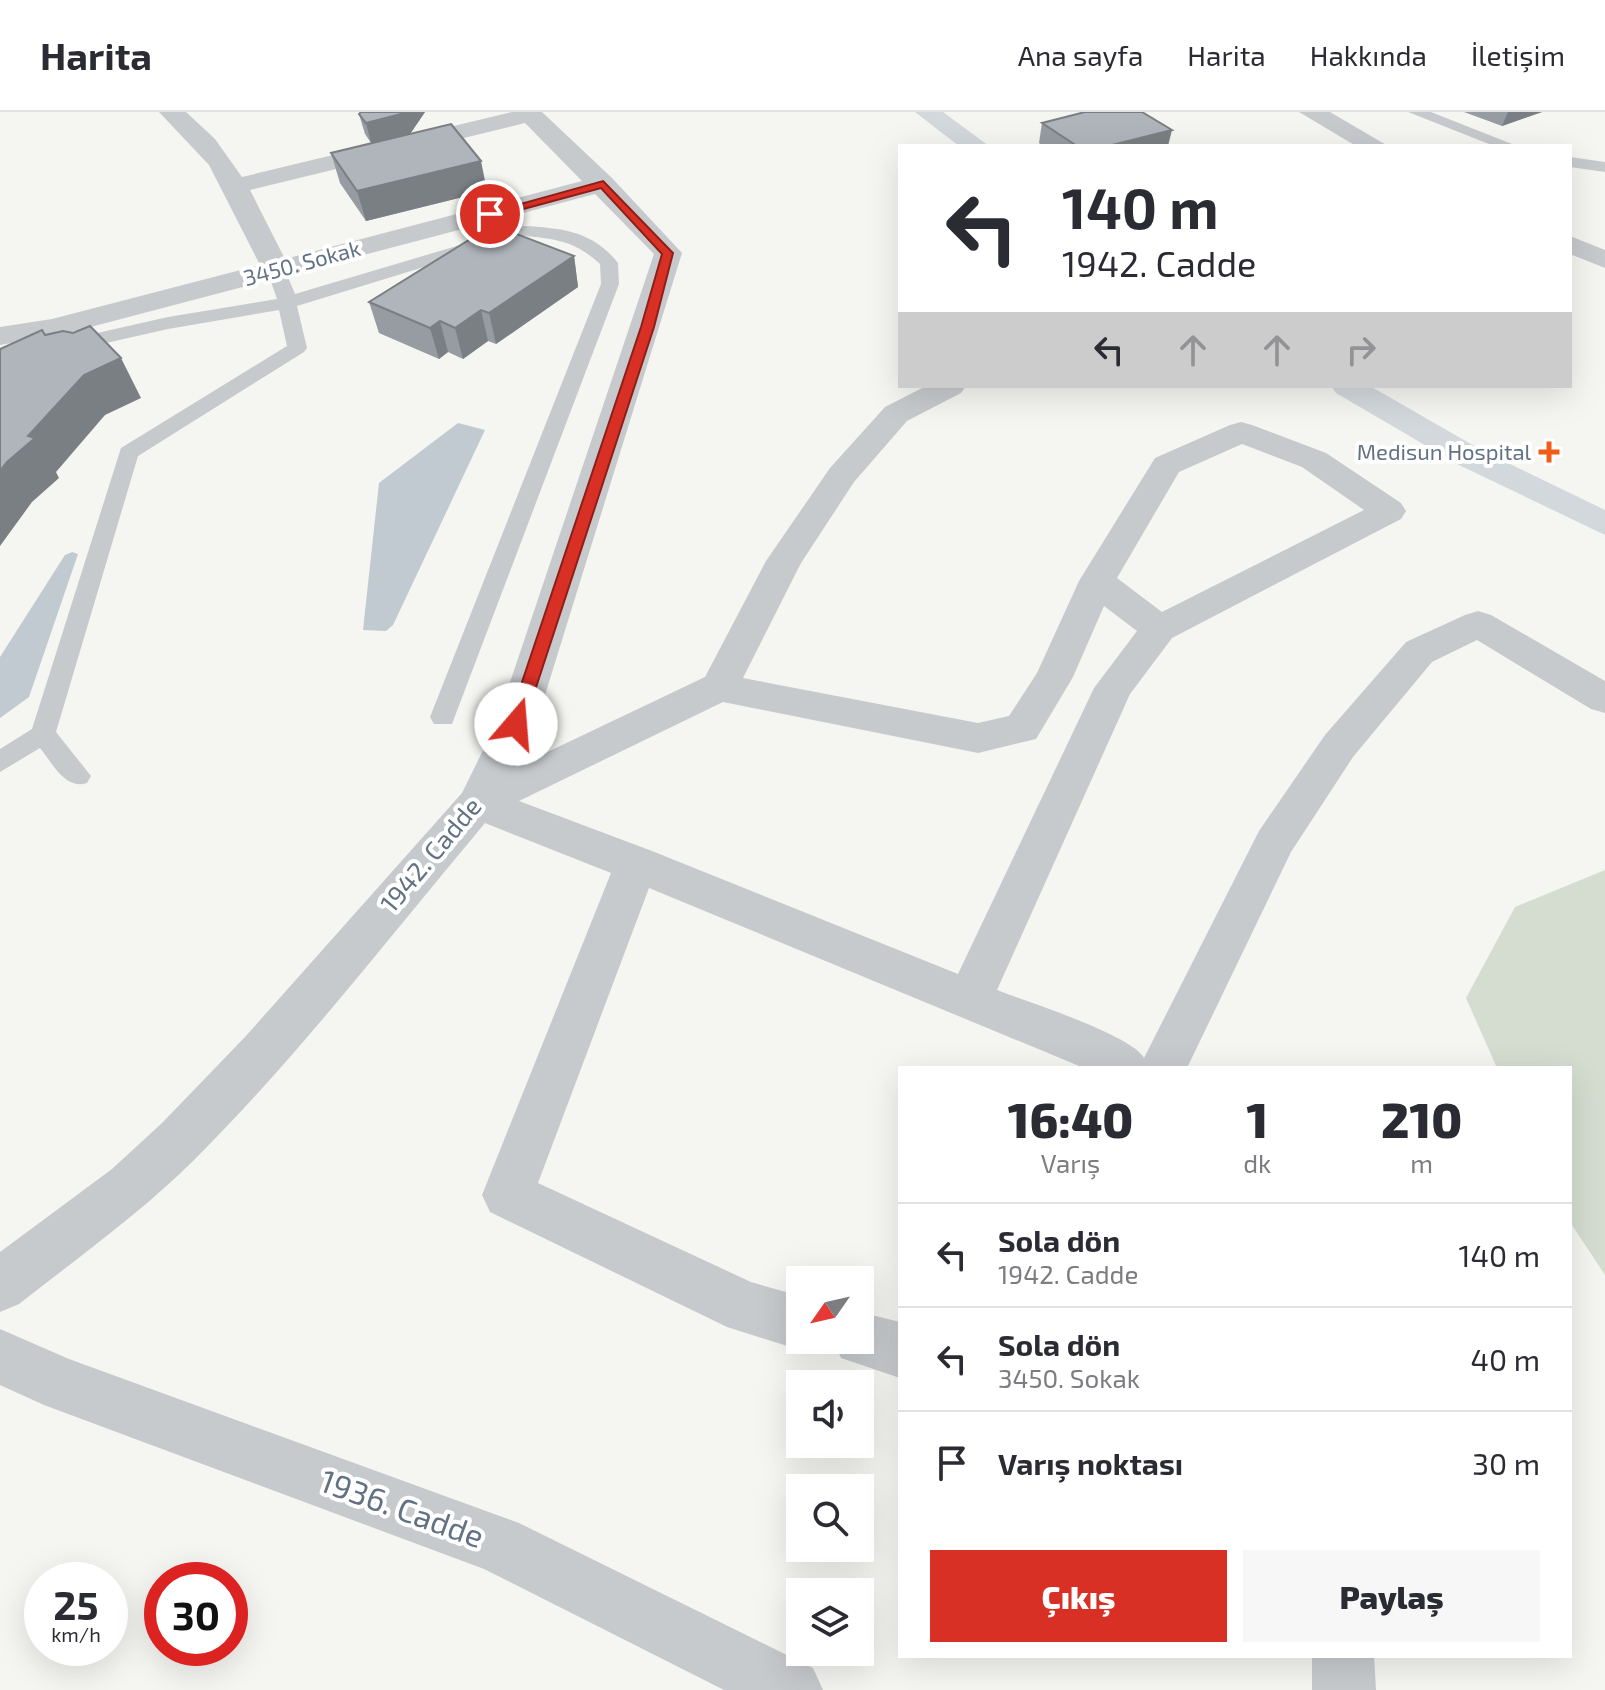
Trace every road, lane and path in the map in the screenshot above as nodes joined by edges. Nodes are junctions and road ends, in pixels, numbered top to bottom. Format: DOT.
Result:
graph roads {
  1 [pos="171,112"];
  2 [pos="927,112"];
  3 [pos="1311,112"];
  4 [pos="1416,112"];
  5 [pos="529,113"];
  6 [pos="973,144"];
  7 [pos="1371,144"];
  8 [pos="1504,144"];
  9 [pos="1572,162"];
  10 [pos="1605,167"];
  11 [pos="603,184"];
  12 [pos="236,186"];
  13 [pos="1572,245"];
  14 [pos="1605,260"];
  15 [pos="276,270"];
  16 [pos="286,303"];
  17 [pos="0,336"];
  18 [pos="0,361"];
  19 [pos="946,388"];
  20 [pos="1350,388"];
  21 [pos="1605,524"];
  22 [pos="1097,581"];
  23 [pos="1159,629"];
  24 [pos="719,687"];
  25 [pos="1605,699"];
  26 [pos="443,717"];
  27 [pos="43,734"];
  28 [pos="0,762"];
  29 [pos="78,776"];
  30 [pos="478,803"];
  31 [pos="637,863"];
  32 [pos="969,1001"];
  33 [pos="1121,1066"];
  34 [pos="1164,1066"];
  35 [pos="0,1285"];
  36 [pos="786,1319"];
  37 [pos="874,1343"];
  38 [pos="898,1349"];
  39 [pos="0,1357"];
  40 [pos="1343,1658"];
  41 [pos="791,1690"];
  42 [pos="1344,1690"];
  1 -- 12 [label="street"];
  2 -- 6 [label="main road"];
  3 -- 7 [label="street"];
  4 -- 8 [label="lane"];
  5 -- 11 [label="street, 1942. Cadde"];
  5 -- 12 [label="street"];
  9 -- 10 [label="lane"];
  11 -- 15 [label="street, 3450. Sokak"];
  11 -- 30 [label="street, 1942. Cadde"];
  12 -- 15 [label="street"];
  13 -- 14 [label="street"];
  15 -- 16 [label="lane"];
  15 -- 17 [label="street, 3450. Sokak"];
  16 -- 18 [label="lane"];
  16 -- 26 [label="lane"];
  16 -- 27 [label="lane"];
  19 -- 24 [label="street"];
  20 -- 21 [label="main road"];
  22 -- 23 [label="street"];
  22 -- 23 [label="street"];
  22 -- 24 [label="street"];
  23 -- 32 [label="street"];
  24 -- 30 [label="street"];
  25 -- 34 [label="street"];
  27 -- 28 [label="lane"];
  27 -- 29 [label="lane"];
  30 -- 31 [label="street"];
  30 -- 35 [label="street, 1942. Cadde"];
  31 -- 32 [label="street"];
  31 -- 36 [label="street"];
  32 -- 33 [label="street"];
  37 -- 38 [label="street"];
  39 -- 41 [label="street, 1936. Cadde"];
  40 -- 42 [label="street"];
}
